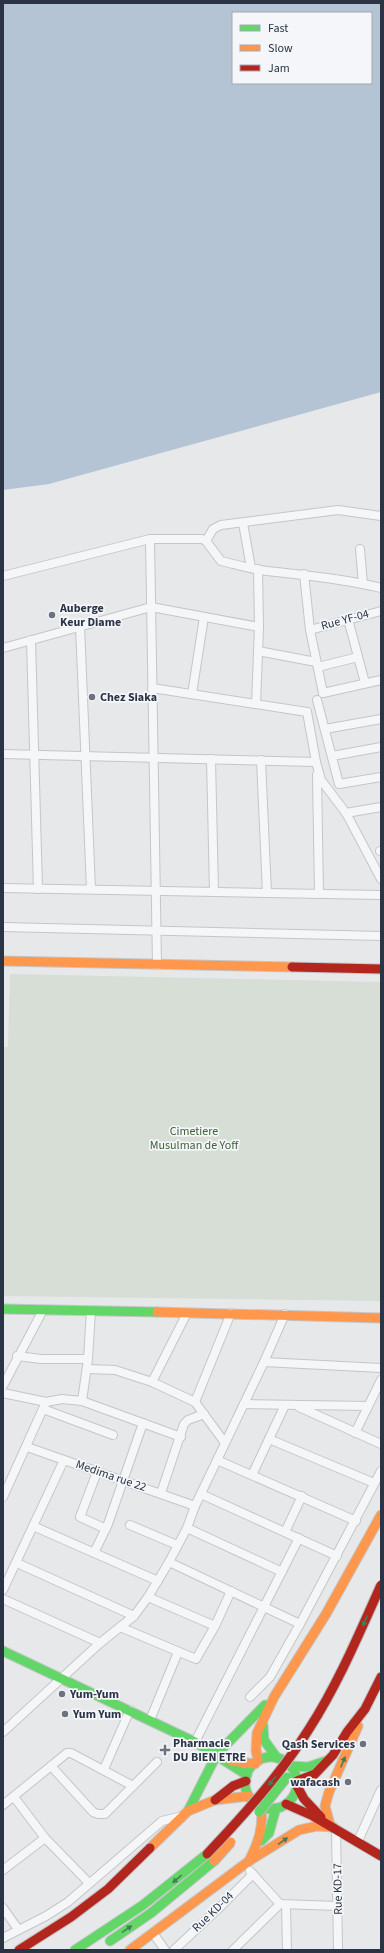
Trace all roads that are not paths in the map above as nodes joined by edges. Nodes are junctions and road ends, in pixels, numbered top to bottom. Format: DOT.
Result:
graph roads {
  1 [pos="381,516"];
  2 [pos="243,523"];
  3 [pos="150,539"];
  4 [pos="206,541"];
  5 [pos="360,549"];
  6 [pos="255,569"];
  7 [pos="304,574"];
  8 [pos="3,576"];
  9 [pos="363,584"];
  10 [pos="381,588"];
  11 [pos="151,607"];
  12 [pos="381,611"];
  13 [pos="204,617"];
  14 [pos="348,620"];
  15 [pos="80,626"];
  16 [pos="259,627"];
  17 [pos="310,630"];
  18 [pos="31,640"];
  19 [pos="3,648"];
  20 [pos="258,651"];
  21 [pos="358,657"];
  22 [pos="317,664"];
  23 [pos="381,680"];
  24 [pos="365,683"];
  25 [pos="152,688"];
  26 [pos="192,694"];
  27 [pos="320,696"];
  28 [pos="256,704"];
  29 [pos="307,712"];
  30 [pos="381,719"];
  31 [pos="325,729"];
  32 [pos="381,747"];
  33 [pos="3,754"];
  34 [pos="34,755"];
  35 [pos="86,756"];
  36 [pos="332,756"];
  37 [pos="153,758"];
  38 [pos="211,759"];
  39 [pos="261,760"];
  40 [pos="317,764"];
  41 [pos="381,777"];
  42 [pos="381,807"];
  43 [pos="346,813"];
  44 [pos="381,879"];
  45 [pos="3,888"];
  46 [pos="38,889"];
  47 [pos="91,890"];
  48 [pos="156,891"];
  49 [pos="214,892"];
  50 [pos="267,893"];
  51 [pos="319,894"];
  52 [pos="381,895"];
  53 [pos="3,927"];
  54 [pos="156,931"];
  55 [pos="381,936"];
  56 [pos="3,962"];
  57 [pos="157,965"];
  58 [pos="381,970"];
  59 [pos="3,1310"];
  60 [pos="43,1310"];
  61 [pos="91,1311"];
  62 [pos="187,1313"];
  63 [pos="230,1313"];
  64 [pos="285,1314"];
  65 [pos="381,1318"];
  66 [pos="17,1356"];
  67 [pos="88,1358"];
  68 [pos="264,1362"];
  69 [pos="381,1368"];
  70 [pos="87,1369"];
  71 [pos="381,1380"];
  72 [pos="152,1382"];
  73 [pos="3,1386"];
  74 [pos="3,1393"];
  75 [pos="82,1401"];
  76 [pos="195,1402"];
  77 [pos="244,1404"];
  78 [pos="286,1405"];
  79 [pos="45,1406"];
  80 [pos="296,1406"];
  81 [pos="368,1406"];
  82 [pos="204,1414"];
  83 [pos="144,1423"];
  84 [pos="355,1433"];
  85 [pos="113,1435"];
  86 [pos="181,1438"];
  87 [pos="269,1439"];
  88 [pos="225,1444"];
  89 [pos="381,1444"];
  90 [pos="27,1447"];
  91 [pos="64,1460"];
  92 [pos="217,1460"];
  93 [pos="381,1471"];
  94 [pos="97,1472"];
  95 [pos="252,1475"];
  96 [pos="123,1480"];
  97 [pos="374,1483"];
  98 [pos="160,1493"];
  99 [pos="201,1494"];
  100 [pos="302,1496"];
  101 [pos="3,1497"];
  102 [pos="195,1506"];
  103 [pos="381,1515"];
  104 [pos="356,1521"];
  105 [pos="130,1524"];
  106 [pos="33,1526"];
  107 [pos="187,1528"];
  108 [pos="106,1529"];
  109 [pos="285,1532"];
  110 [pos="299,1538"];
  111 [pos="177,1545"];
  112 [pos="94,1553"];
  113 [pos="337,1556"];
  114 [pos="169,1562"];
  115 [pos="17,1563"];
  116 [pos="282,1572"];
  117 [pos="158,1581"];
  118 [pos="381,1585"];
  119 [pos="3,1590"];
  120 [pos="231,1591"];
  121 [pos="148,1597"];
  122 [pos="3,1599"];
  123 [pos="264,1607"];
  124 [pos="381,1607"];
  125 [pos="134,1616"];
  126 [pos="300,1624"];
  127 [pos="215,1626"];
  128 [pos="120,1627"];
  129 [pos="100,1643"];
  130 [pos="3,1651"];
  131 [pos="178,1652"];
  132 [pos="381,1677"];
  133 [pos="62,1678"];
  134 [pos="378,1693"];
  135 [pos="250,1697"];
  136 [pos="274,1697"];
  137 [pos="365,1709"];
  138 [pos="130,1710"];
  139 [pos="263,1719"];
  140 [pos="150,1720"];
  141 [pos="3,1732"];
  142 [pos="195,1742"];
  143 [pos="219,1756"];
  144 [pos="277,1758"];
  145 [pos="328,1760"];
  146 [pos="157,1762"];
  147 [pos="257,1762"];
  148 [pos="51,1766"];
  149 [pos="291,1766"];
  150 [pos="104,1769"];
  151 [pos="247,1778"];
  152 [pos="297,1784"];
  153 [pos="133,1786"];
  154 [pos="380,1795"];
  155 [pos="249,1796"];
  156 [pos="14,1797"];
  157 [pos="215,1800"];
  158 [pos="286,1804"];
  159 [pos="3,1805"];
  160 [pos="261,1807"];
  161 [pos="276,1808"];
  162 [pos="185,1813"];
  163 [pos="252,1819"];
  164 [pos="332,1826"];
  165 [pos="238,1835"];
  166 [pos="45,1838"];
  167 [pos="358,1841"];
  168 [pos="258,1844"];
  169 [pos="381,1856"];
  170 [pos="247,1864"];
  171 [pos="3,1870"];
  172 [pos="253,1874"];
  173 [pos="89,1883"];
  174 [pos="283,1904"];
  175 [pos="338,1906"];
  176 [pos="3,1908"];
  177 [pos="18,1930"];
  178 [pos="153,1933"];
  179 [pos="3,1938"];
  180 [pos="104,1944"];
  181 [pos="19,1950"];
  182 [pos="75,1950"];
  183 [pos="130,1950"];
  184 [pos="165,1950"];
  185 [pos="174,1950"];
  186 [pos="233,1950"];
  187 [pos="287,1950"];
  188 [pos="338,1950"];
  1 -- 2 [label="street"];
  2 -- 4 [label="street"];
  2 -- 6 [label="street"];
  3 -- 4 [label="street"];
  3 -- 8 [label="street"];
  3 -- 11 [label="street"];
  4 -- 6 [label="street"];
  5 -- 9 [label="street"];
  6 -- 7 [label="street"];
  6 -- 16 [label="street"];
  7 -- 9 [label="street"];
  7 -- 17 [label="street"];
  9 -- 10 [label="street"];
  11 -- 13 [label="street"];
  11 -- 15 [label="street"];
  11 -- 25 [label="street"];
  12 -- 14 [label="street, Rue YF-04"];
  13 -- 16 [label="street"];
  13 -- 26 [label="street"];
  14 -- 17 [label="street, Rue YF-04"];
  14 -- 21 [label="street"];
  15 -- 18 [label="street"];
  15 -- 35 [label="street"];
  16 -- 20 [label="street"];
  17 -- 22 [label="street"];
  18 -- 19 [label="street"];
  18 -- 34 [label="street"];
  20 -- 22 [label="street"];
  20 -- 28 [label="street"];
  21 -- 22 [label="street"];
  21 -- 24 [label="street"];
  22 -- 27 [label="street"];
  23 -- 24 [label="street"];
  24 -- 27 [label="street"];
  25 -- 26 [label="street"];
  25 -- 37 [label="street"];
  26 -- 28 [label="street"];
  27 -- 29 [label="street"];
  27 -- 31 [label="street"];
  28 -- 29 [label="street"];
  29 -- 40 [label="street"];
  30 -- 31 [label="street"];
  31 -- 36 [label="street"];
  32 -- 36 [label="street"];
  33 -- 34 [label="street"];
  34 -- 35 [label="street"];
  34 -- 46 [label="street"];
  35 -- 37 [label="street"];
  35 -- 47 [label="street"];
  36 -- 41 [label="street"];
  37 -- 38 [label="street"];
  37 -- 48 [label="street"];
  38 -- 39 [label="street"];
  38 -- 49 [label="street"];
  39 -- 40 [label="street"];
  39 -- 50 [label="street"];
  40 -- 43 [label="street"];
  40 -- 51 [label="street"];
  42 -- 43 [label="street"];
  43 -- 44 [label="street"];
  45 -- 46 [label="street"];
  46 -- 47 [label="street"];
  47 -- 48 [label="street"];
  48 -- 49 [label="street"];
  48 -- 54 [label="street"];
  49 -- 50 [label="street"];
  50 -- 51 [label="street"];
  51 -- 52 [label="street"];
  53 -- 54 [label="street"];
  54 -- 55 [label="street"];
  54 -- 57 [label="street"];
  56 -- 57 [label="main road"];
  57 -- 58 [label="main road"];
  59 -- 60 [label="main road"];
  60 -- 61 [label="main road"];
  60 -- 66 [label="street"];
  61 -- 62 [label="main road"];
  61 -- 67 [label="street"];
  62 -- 63 [label="main road"];
  62 -- 72 [label="street"];
  63 -- 64 [label="main road"];
  63 -- 76 [label="street"];
  64 -- 65 [label="main road"];
  64 -- 68 [label="street"];
  66 -- 67 [label="street"];
  66 -- 73 [label="street"];
  67 -- 70 [label="street"];
  68 -- 69 [label="street"];
  68 -- 77 [label="street"];
  70 -- 72 [label="street"];
  70 -- 75 [label="street"];
  71 -- 81 [label="street"];
  72 -- 76 [label="street"];
  74 -- 79 [label="street"];
  75 -- 79 [label="street"];
  75 -- 83 [label="street"];
  76 -- 82 [label="street"];
  77 -- 78 [label="street"];
  77 -- 88 [label="street"];
  78 -- 80 [label="street"];
  78 -- 87 [label="street"];
  79 -- 85 [label="street"];
  79 -- 90 [label="street"];
  80 -- 81 [label="street"];
  80 -- 84 [label="street"];
  81 -- 84 [label="street"];
  82 -- 86 [label="street"];
  82 -- 88 [label="street"];
  83 -- 86 [label="street"];
  83 -- 96 [label="street"];
  84 -- 89 [label="street"];
  86 -- 98 [label="street"];
  87 -- 95 [label="street"];
  87 -- 97 [label="street"];
  88 -- 92 [label="street"];
  90 -- 91 [label="street, Medima rue 22"];
  90 -- 101 [label="street"];
  91 -- 94 [label="street, Medima rue 22"];
  91 -- 106 [label="street"];
  92 -- 95 [label="street"];
  92 -- 99 [label="street"];
  93 -- 97 [label="street"];
  94 -- 96 [label="street, Medima rue 22"];
  94 -- 108 [label="street"];
  95 -- 100 [label="street"];
  96 -- 98 [label="street, Medima rue 22"];
  96 -- 108 [label="street"];
  97 -- 104 [label="street"];
  98 -- 102 [label="street, Medima rue 22"];
  99 -- 102 [label="street"];
  99 -- 109 [label="street"];
  100 -- 104 [label="street"];
  100 -- 109 [label="street"];
  102 -- 107 [label="street"];
  103 -- 136 [label="main road"];
  104 -- 113 [label="street"];
  105 -- 111 [label="street"];
  106 -- 112 [label="street"];
  106 -- 115 [label="street"];
  107 -- 111 [label="street"];
  107 -- 116 [label="street"];
  108 -- 112 [label="street"];
  109 -- 110 [label="street"];
  110 -- 113 [label="street"];
  110 -- 116 [label="street"];
  111 -- 114 [label="street"];
  112 -- 117 [label="street"];
  113 -- 126 [label="street"];
  114 -- 117 [label="street"];
  114 -- 120 [label="street"];
  115 -- 119 [label="street"];
  115 -- 125 [label="street"];
  116 -- 123 [label="street"];
  117 -- 121 [label="street"];
  118 -- 182 [label="main road, one-way, bridge"];
  120 -- 123 [label="street"];
  120 -- 127 [label="street"];
  121 -- 125 [label="street"];
  121 -- 127 [label="street"];
  122 -- 129 [label="street"];
  123 -- 126 [label="street"];
  123 -- 142 [label="street"];
  124 -- 163 [label="main road, bridge"];
  125 -- 128 [label="street"];
  126 -- 135 [label="street"];
  127 -- 131 [label="street"];
  128 -- 129 [label="street"];
  128 -- 131 [label="street"];
  129 -- 133 [label="street"];
  130 -- 133 [label="main road"];
  131 -- 140 [label="street"];
  132 -- 134 [label="main road"];
  133 -- 138 [label="main road"];
  133 -- 141 [label="street"];
  134 -- 137 [label="main road"];
  136 -- 139 [label="main road"];
  136 -- 143 [label="main road"];
  137 -- 145 [label="main road"];
  164 -- 137 [label="main road, one-way"];
  138 -- 140 [label="main road"];
  138 -- 150 [label="street"];
  139 -- 144 [label="main road"];
  139 -- 147 [label="main road"];
  140 -- 142 [label="main road"];
  142 -- 143 [label="main road"];
  143 -- 147 [label="main road"];
  143 -- 151 [label="main road"];
  143 -- 162 [label="main road"];
  144 -- 147 [label="main road"];
  144 -- 149 [label="main road"];
  145 -- 149 [label="main road"];
  145 -- 152 [label="main road"];
  146 -- 153 [label="street"];
  147 -- 151 [label="main road"];
  148 -- 150 [label="street"];
  148 -- 153 [label="street"];
  148 -- 156 [label="street"];
  149 -- 152 [label="main road"];
  150 -- 153 [label="street"];
  151 -- 155 [label="main road"];
  151 -- 157 [label="main road"];
  152 -- 158 [label="main road"];
  152 -- 164 [label="main road"];
  154 -- 167 [label="street"];
  155 -- 157 [label="main road"];
  155 -- 160 [label="main road"];
  156 -- 159 [label="street"];
  156 -- 166 [label="street"];
  157 -- 162 [label="main road"];
  158 -- 161 [label="main road"];
  158 -- 164 [label="main road"];
  160 -- 161 [label="main road"];
  160 -- 168 [label="main road"];
  161 -- 168 [label="main road"];
  162 -- 173 [label="street"];
  162 -- 181 [label="main road"];
  164 -- 167 [label="main road"];
  170 -- 164 [label="main road, one-way"];
  164 -- 175 [label="street, Rue KD-17"];
  180 -- 165 [label="main road, one-way, bridge"];
  166 -- 171 [label="street"];
  166 -- 173 [label="street"];
  167 -- 169 [label="main road"];
  168 -- 170 [label="main road"];
  170 -- 172 [label="street"];
  170 -- 178 [label="main road"];
  172 -- 174 [label="street"];
  172 -- 185 [label="street, Rue KD-04"];
  173 -- 177 [label="street"];
  174 -- 175 [label="street"];
  174 -- 186 [label="street"];
  174 -- 187 [label="street"];
  175 -- 188 [label="street, Rue KD-17"];
  176 -- 177 [label="street"];
  177 -- 179 [label="street"];
  178 -- 183 [label="main road"];
  178 -- 184 [label="street"];
}
